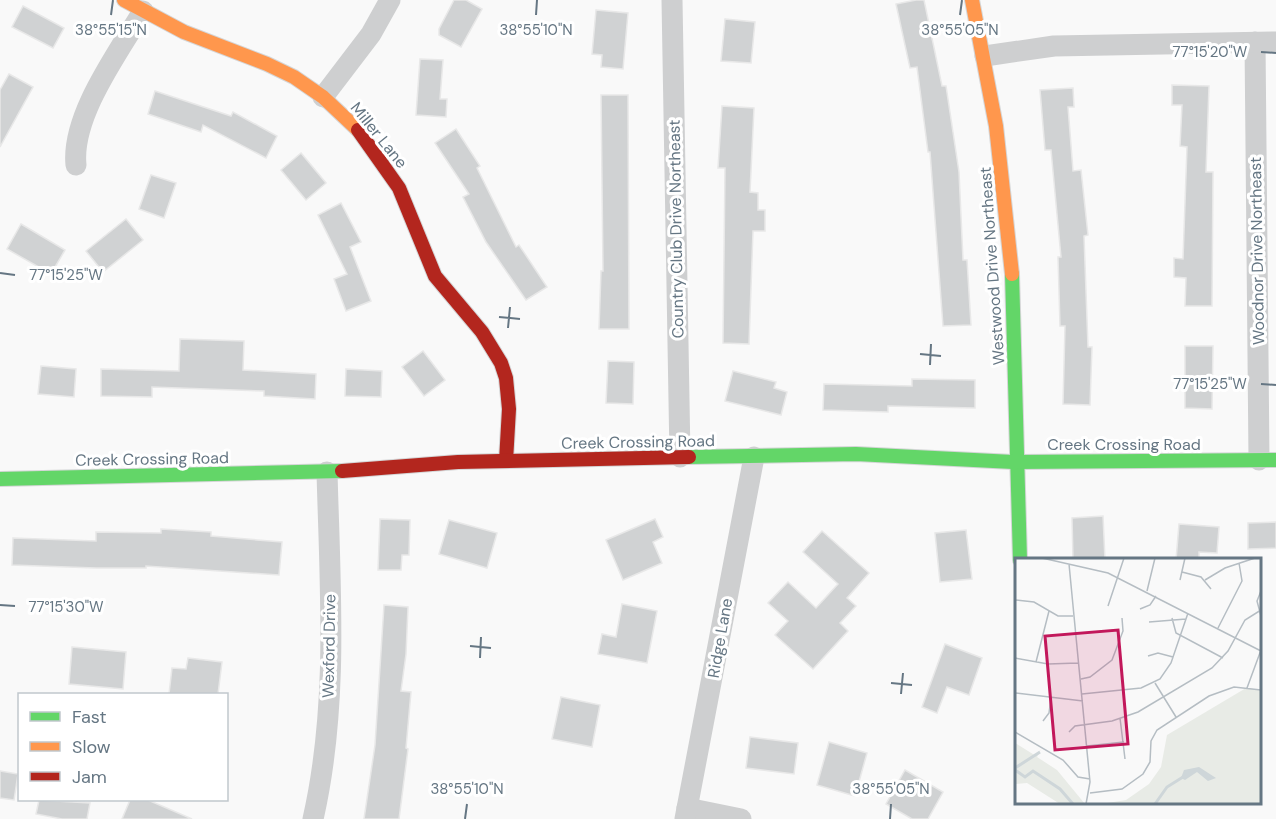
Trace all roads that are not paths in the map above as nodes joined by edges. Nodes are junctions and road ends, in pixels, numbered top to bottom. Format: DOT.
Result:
graph roads {
  1 [pos="124,0"];
  2 [pos="390,0"];
  3 [pos="672,0"];
  4 [pos="972,0"];
  5 [pos="143,12"];
  6 [pos="1266,42"];
  7 [pos="985,56"];
  8 [pos="323,97"];
  9 [pos="76,165"];
  10 [pos="754,456"];
  11 [pos="680,458"];
  12 [pos="1268,460"];
  13 [pos="506,461"];
  14 [pos="1017,461"];
  15 [pos="327,472"];
  16 [pos="0,479"];
  17 [pos="1020,558"];
  18 [pos="686,814"];
  19 [pos="314,819"];
  20 [pos="741,819"];
  1 -- 5 [label="street, Miller Lane"];
  2 -- 8 [label="street"];
  3 -- 11 [label="street, Country Club Drive Northeast"];
  4 -- 7 [label="street, Westwood Drive Northeast"];
  5 -- 8 [label="street, Miller Lane"];
  5 -- 9 [label="street"];
  6 -- 7 [label="street"];
  6 -- 12 [label="street, Woodnor Drive Northeast"];
  7 -- 14 [label="street, Westwood Drive Northeast"];
  8 -- 13 [label="street, Miller Lane"];
  10 -- 11 [label="street, Creek Crossing Road"];
  10 -- 14 [label="street, Creek Crossing Road"];
  10 -- 18 [label="street, Ridge Lane"];
  11 -- 13 [label="street, Creek Crossing Road"];
  12 -- 14 [label="street, Creek Crossing Road"];
  13 -- 15 [label="street, Creek Crossing Road"];
  14 -- 17 [label="street, Westwood Drive Northeast"];
  15 -- 16 [label="street, Creek Crossing Road"];
  15 -- 19 [label="street, Wexford Drive"];
  18 -- 20 [label="street"];
}
